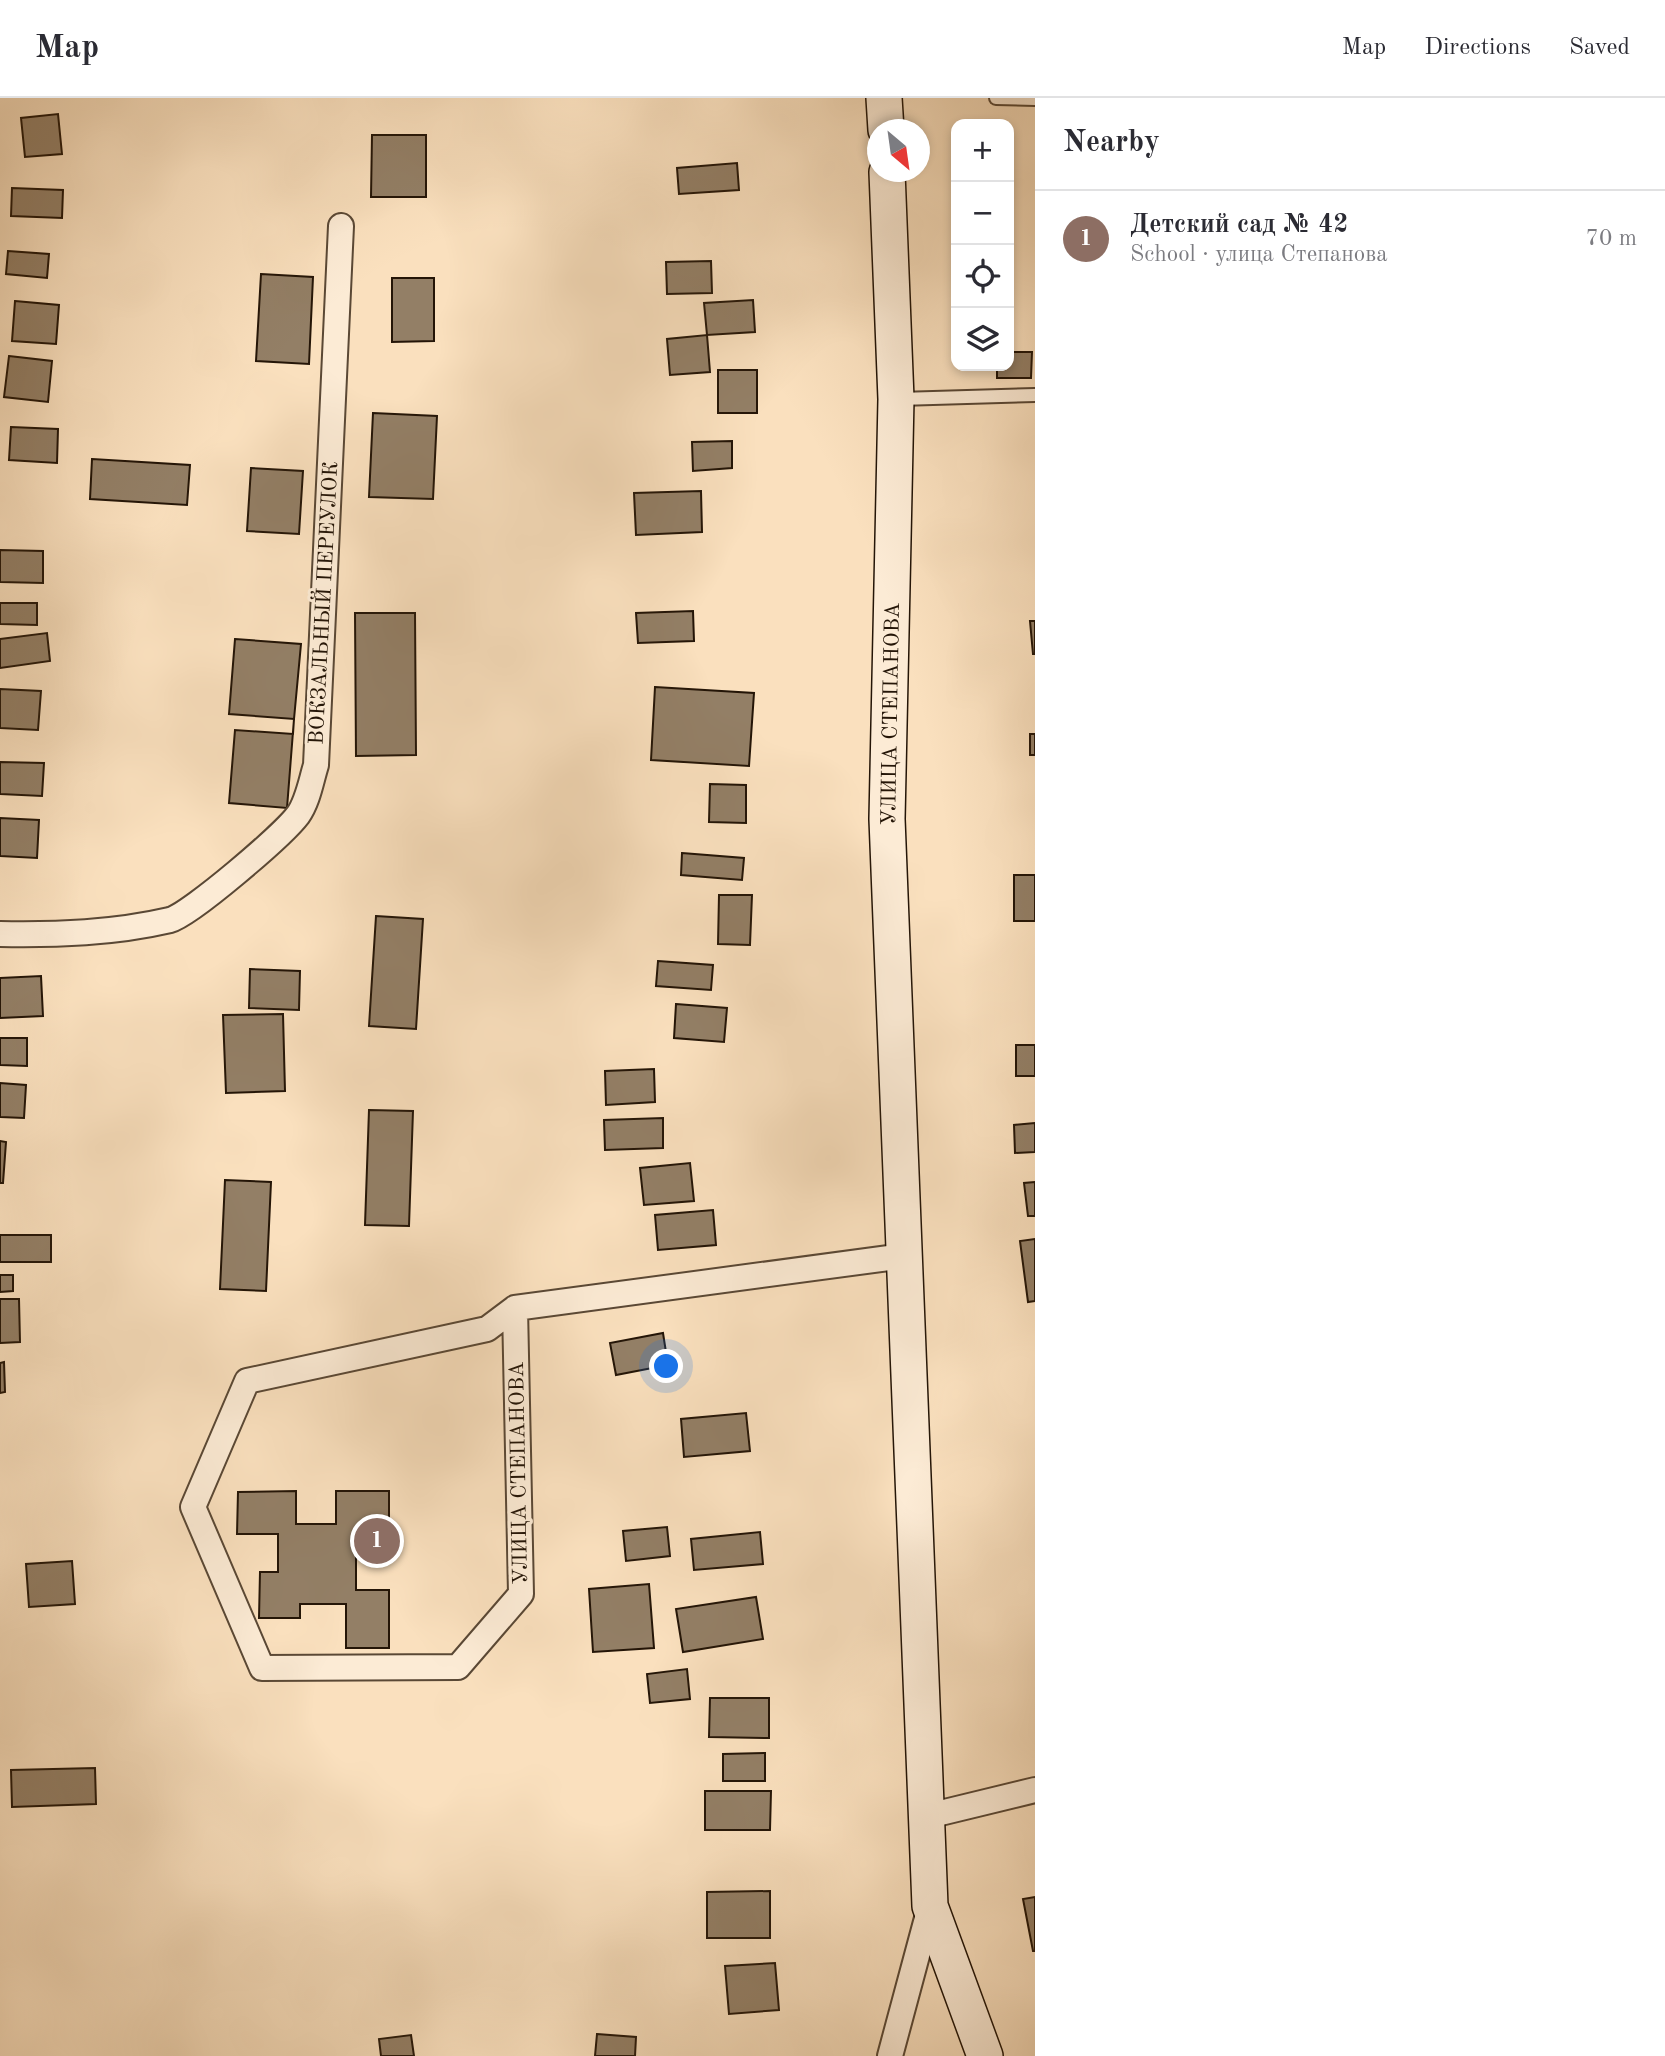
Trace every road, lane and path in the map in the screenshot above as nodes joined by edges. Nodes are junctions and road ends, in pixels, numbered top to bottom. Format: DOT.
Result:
graph roads {
  1 [pos="884,98"];
  2 [pos="996,98"];
  3 [pos="1035,99"];
  4 [pos="885,119"];
  5 [pos="887,182"];
  6 [pos="341,226"];
  7 [pos="1035,395"];
  8 [pos="896,399"];
  9 [pos="0,934"];
  10 [pos="904,1256"];
  11 [pos="515,1308"];
  12 [pos="1035,1790"];
  13 [pos="928,1815"];
  14 [pos="930,1906"];
  15 [pos="890,2056"];
  16 [pos="985,2056"];
  1 -- 4 [label="street"];
  2 -- 3 [label="lane"];
  5 -- 8 [label="street, УЛИЦА СТЕПАНОВА"];
  6 -- 9 [label="street, ВОКЗАЛЬНЫЙ ПЕРЕУЛОК"];
  7 -- 8 [label="lane"];
  8 -- 10 [label="street, УЛИЦА СТЕПАНОВА"];
  10 -- 11 [label="street, УЛИЦА СТЕПАНОВА"];
  10 -- 13 [label="street, УЛИЦА СТЕПАНОВА"];
  11 -- 11 [label="street, УЛИЦА СТЕПАНОВА"];
  12 -- 13 [label="street"];
  13 -- 14 [label="street, УЛИЦА СТЕПАНОВА"];
  14 -- 15 [label="street"];
  14 -- 16 [label="street, УЛИЦА СТЕПАНОВА"];
}
